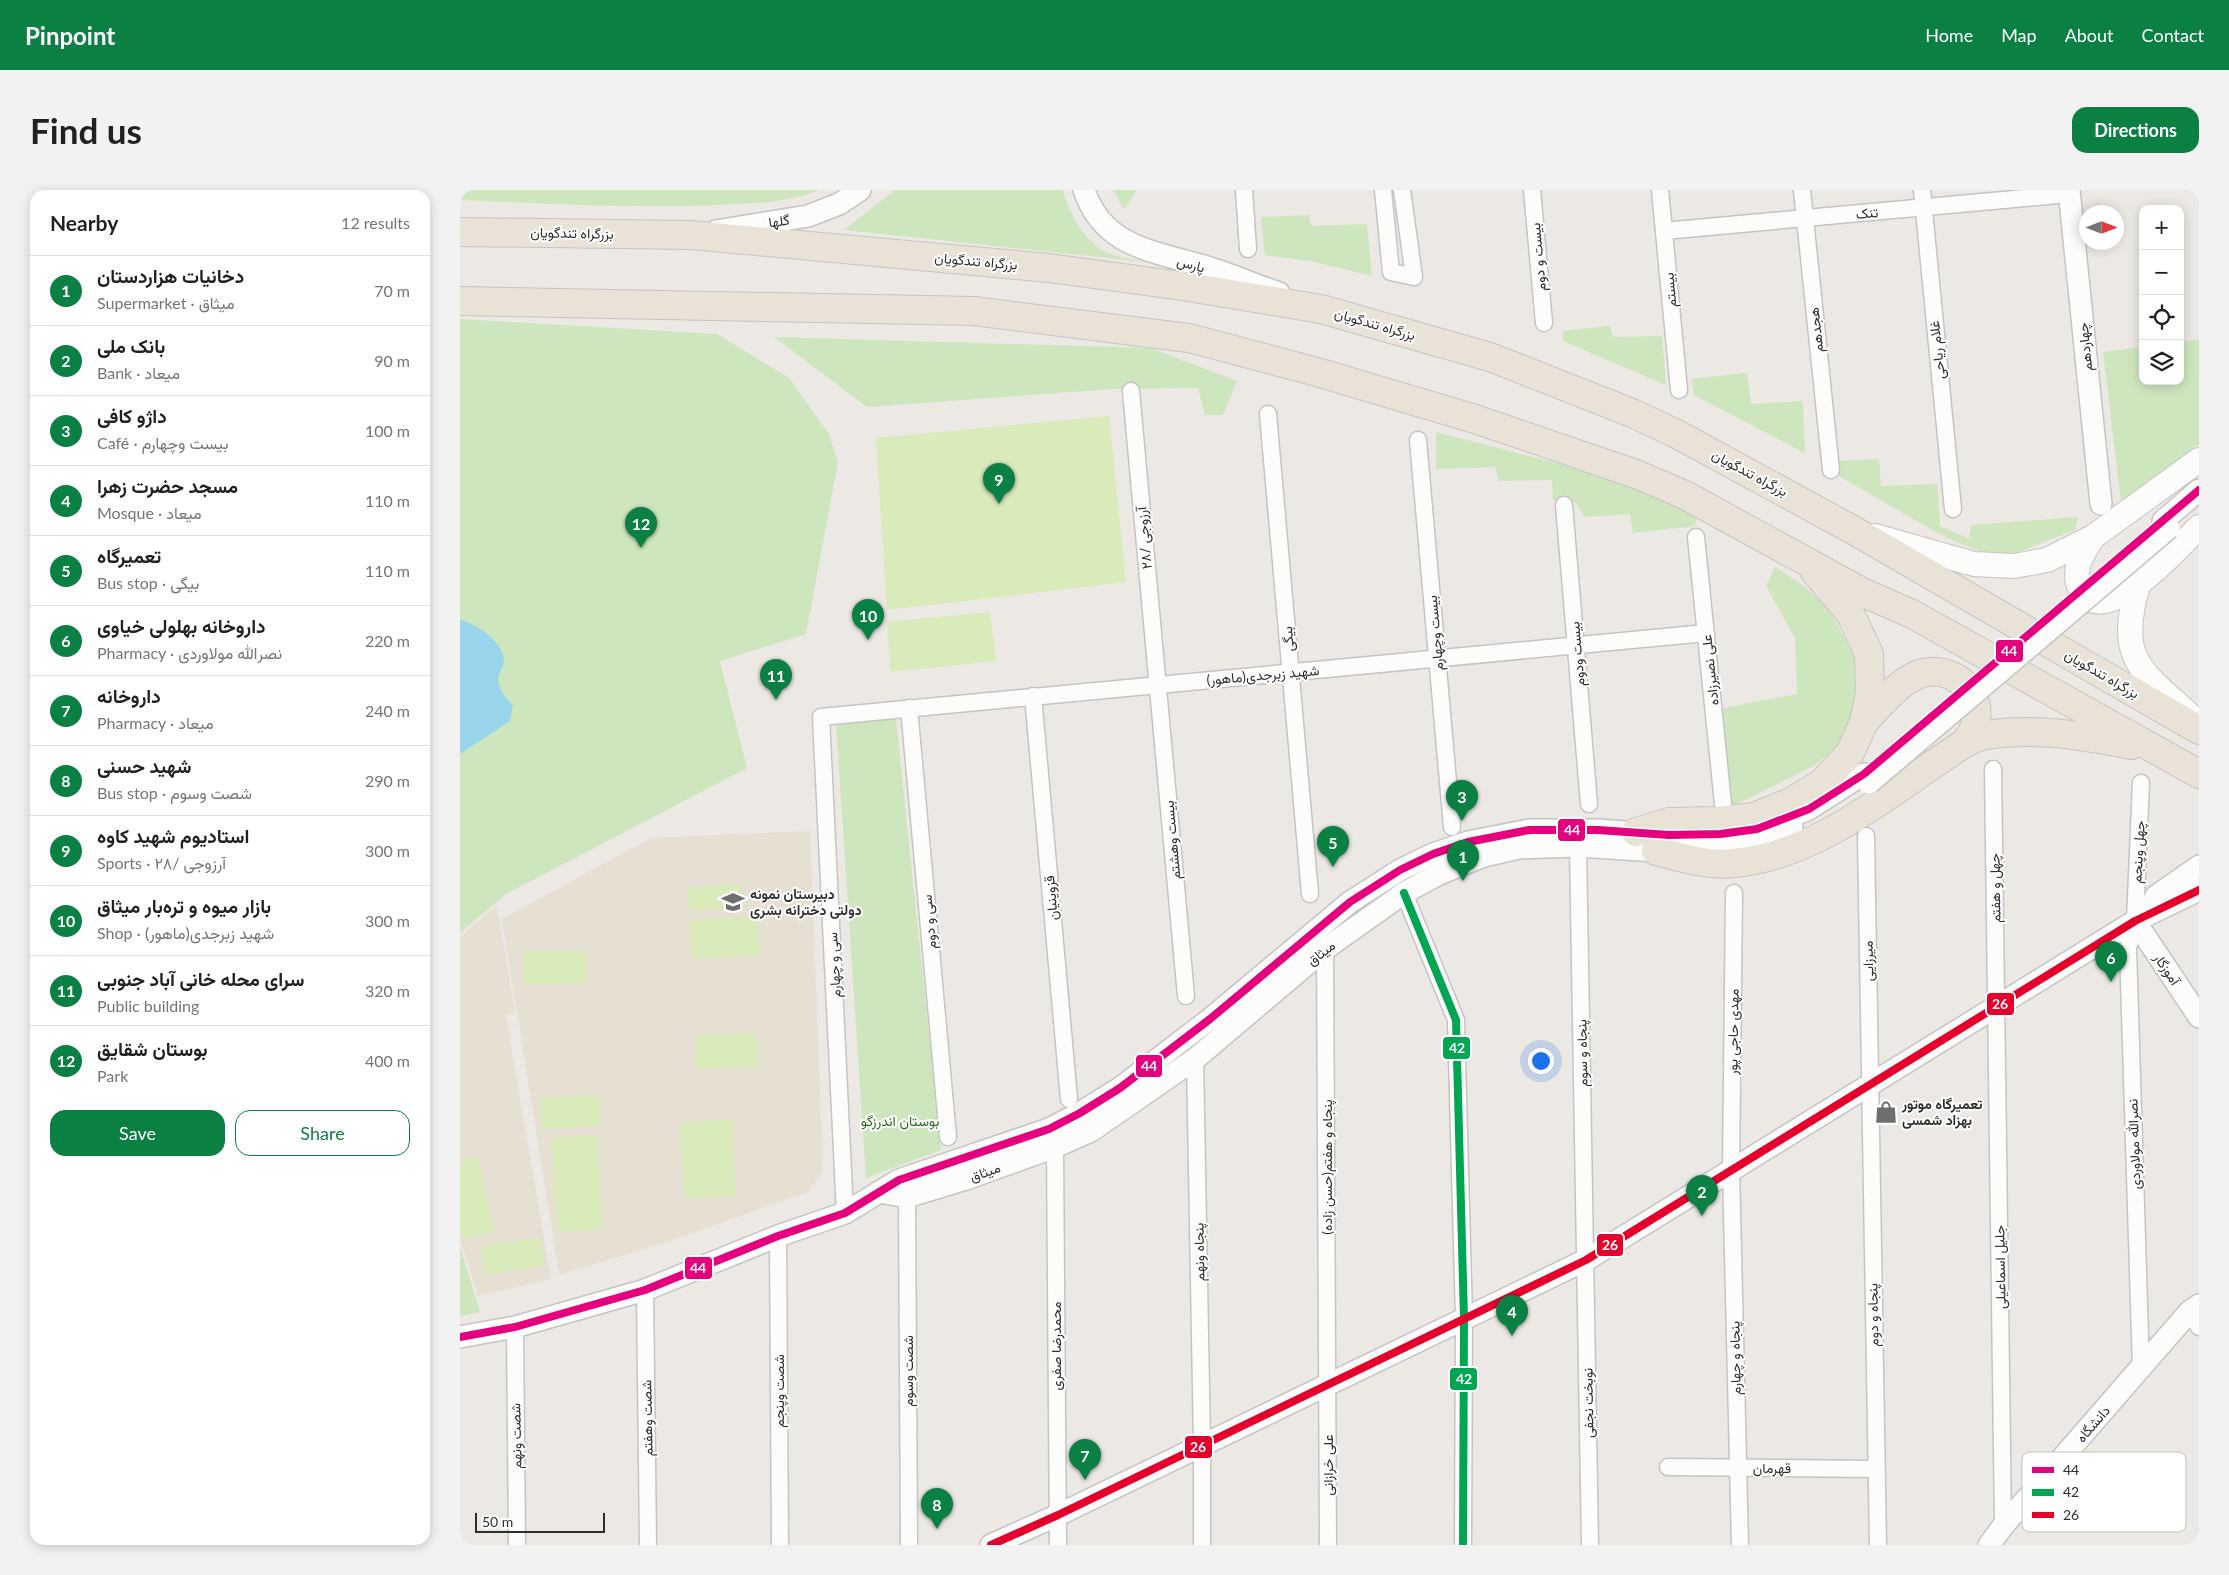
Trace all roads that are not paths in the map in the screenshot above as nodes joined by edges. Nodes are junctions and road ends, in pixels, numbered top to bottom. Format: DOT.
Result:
graph roads {
  1 [pos="860,190"];
  2 [pos="1084,190"];
  3 [pos="1244,190"];
  4 [pos="1383,190"];
  5 [pos="1402,190"];
  6 [pos="1532,190"];
  7 [pos="1660,190"];
  8 [pos="1802,190"];
  9 [pos="1922,190"];
  10 [pos="2069,192"];
  11 [pos="1924,207"];
  12 [pos="1805,218"];
  13 [pos="1664,231"];
  14 [pos="460,232"];
  15 [pos="691,235"];
  16 [pos="1248,249"];
  17 [pos="460,302"];
  18 [pos="1322,309"];
  19 [pos="1544,323"];
  20 [pos="1679,390"];
  21 [pos="1131,391"];
  22 [pos="1268,414"];
  23 [pos="1418,440"];
  24 [pos="2199,460"];
  25 [pos="1830,470"];
  26 [pos="2199,490"];
  27 [pos="2199,502"];
  28 [pos="2101,504"];
  29 [pos="1564,505"];
  30 [pos="1953,509"];
  31 [pos="2199,527"];
  32 [pos="1853,530"];
  33 [pos="2093,536"];
  34 [pos="1696,537"];
  35 [pos="1806,562"];
  36 [pos="2138,585"];
  37 [pos="1706,632"];
  38 [pos="1576,645"];
  39 [pos="1437,658"];
  40 [pos="1290,672"];
  41 [pos="1158,685"];
  42 [pos="1032,696"];
  43 [pos="909,708"];
  44 [pos="821,717"];
  45 [pos="1864,722"];
  46 [pos="2199,724"];
  47 [pos="2199,730"];
  48 [pos="1966,743"];
  49 [pos="2152,749"];
  50 [pos="1994,769"];
  51 [pos="2199,774"];
  52 [pos="2141,783"];
  53 [pos="1589,804"];
  54 [pos="1723,804"];
  55 [pos="1452,827"];
  56 [pos="1772,830"];
  57 [pos="1636,832"];
  58 [pos="1866,836"];
  59 [pos="1578,846"];
  60 [pos="1656,851"];
  61 [pos="2199,866"];
  62 [pos="2199,890"];
  63 [pos="1404,893"];
  64 [pos="1734,893"];
  65 [pos="1310,894"];
  66 [pos="2141,918"];
  67 [pos="1325,949"];
  68 [pos="1186,996"];
  69 [pos="1996,1007"];
  70 [pos="2199,1017"];
  71 [pos="1195,1059"];
  72 [pos="1869,1086"];
  73 [pos="1069,1099"];
  74 [pos="948,1137"];
  75 [pos="1052,1138"];
  76 [pos="1731,1170"];
  77 [pos="879,1192"];
  78 [pos="907,1197"];
  79 [pos="845,1213"];
  80 [pos="778,1236"];
  81 [pos="1586,1260"];
  82 [pos="645,1290"];
  83 [pos="2196,1314"];
  84 [pos="1464,1320"];
  85 [pos="514,1326"];
  86 [pos="460,1337"];
  87 [pos="2141,1368"];
  88 [pos="1329,1385"];
  89 [pos="1202,1444"];
  90 [pos="2068,1452"];
  91 [pos="1668,1467"];
  92 [pos="1738,1468"];
  93 [pos="1876,1469"];
  94 [pos="2022,1504"];
  95 [pos="1058,1515"];
  96 [pos="2003,1526"];
  97 [pos="517,1545"];
  98 [pos="648,1545"];
  99 [pos="780,1545"];
  100 [pos="909,1545"];
  101 [pos="991,1545"];
  102 [pos="1058,1545"];
  103 [pos="1202,1545"];
  104 [pos="1328,1545"];
  105 [pos="1463,1545"];
  106 [pos="1590,1545"];
  107 [pos="1740,1545"];
  108 [pos="1878,1545"];
  109 [pos="1989,1545"];
  1 -- 15 [label="street, گلها"];
  2 -- 18 [label="street, پارس"];
  3 -- 16 [label="street"];
  4 -- 5 [label="street"];
  6 -- 19 [label="street, بیست و دوم"];
  7 -- 13 [label="street, بیستم"];
  8 -- 12 [label="street, هجدهم"];
  9 -- 11 [label="street, غلام ریاحی"];
  10 -- 11 [label="street, تنک"];
  10 -- 28 [label="street, چهاردهم"];
  11 -- 12 [label="street, تنک"];
  11 -- 30 [label="street, غلام ریاحی"];
  12 -- 13 [label="street, تنک"];
  12 -- 25 [label="street, هجدهم"];
  13 -- 20 [label="street, بیستم"];
  14 -- 15 [label="highway, بزرگراه تندگویان"];
  15 -- 18 [label="highway, بزرگراه تندگویان"];
  17 -- 35 [label="highway"];
  18 -- 32 [label="highway, بزرگراه تندگویان"];
  21 -- 41 [label="street, آرزوجی /۲۸"];
  22 -- 40 [label="street, بیگی"];
  23 -- 39 [label="street, بیست وچهارم"];
  24 -- 33 [label="main road"];
  26 -- 56 [label="street"];
  27 -- 56 [label="street, bridge"];
  29 -- 38 [label="street, بیست ودوم"];
  31 -- 36 [label="main road"];
  32 -- 33 [label="main road"];
  32 -- 47 [label="highway, بزرگراه تندگویان"];
  33 -- 36 [label="main road"];
  34 -- 37 [label="street, علی نصیرزاده"];
  35 -- 45 [label="highway"];
  35 -- 49 [label="highway"];
  36 -- 46 [label="main road"];
  37 -- 38 [label="street, شهید زبرجدی(ماهور)"];
  37 -- 54 [label="street, علی نصیرزاده"];
  38 -- 39 [label="street, شهید زبرجدی(ماهور)"];
  38 -- 53 [label="street, بیست ودوم"];
  39 -- 40 [label="street, شهید زبرجدی(ماهور)"];
  39 -- 55 [label="street, بیست وچهارم"];
  40 -- 41 [label="street, شهید زبرجدی(ماهور)"];
  40 -- 65 [label="street, بیگی"];
  41 -- 42 [label="street, شهید زبرجدی(ماهور)"];
  41 -- 68 [label="street, بیست وهشتم"];
  42 -- 43 [label="street, شهید زبرجدی(ماهور)"];
  42 -- 73 [label="street, قزوینیان"];
  43 -- 44 [label="street, شهید زبرجدی(ماهور)"];
  43 -- 74 [label="street, سی و دوم"];
  44 -- 79 [label="street, سی و چهارم"];
  45 -- 48 [label="highway"];
  45 -- 57 [label="highway"];
  48 -- 49 [label="highway"];
  48 -- 60 [label="highway"];
  49 -- 51 [label="highway"];
  50 -- 69 [label="street, چهل و هفتم"];
  52 -- 66 [label="street, چهل وپنجم"];
  56 -- 57 [label="street, میثاق"];
  56 -- 60 [label="street, میثاق"];
  57 -- 75 [label="street, میثاق"];
  58 -- 72 [label="street, میرزایی"];
  59 -- 60 [label="street, میثاق"];
  59 -- 63 [label="street, میثاق"];
  59 -- 81 [label="street, پنجاه و سوم"];
  61 -- 66 [label="street"];
  62 -- 66 [label="street"];
  63 -- 67 [label="street, میثاق"];
  63 -- 84 [label="street"];
  64 -- 76 [label="street, مهدی حاجی پور"];
  66 -- 69 [label="street"];
  66 -- 70 [label="street, آموزگار"];
  66 -- 87 [label="street, نصرالله مولاوردی"];
  67 -- 71 [label="street, میثاق"];
  67 -- 88 [label="street, (حسن زاده)پنجاه و هفتم"];
  69 -- 72 [label="street"];
  69 -- 96 [label="street, جلیل اسماعیلی"];
  71 -- 75 [label="street, میثاق"];
  71 -- 89 [label="street, پنجاه ونهم"];
  72 -- 76 [label="street"];
  72 -- 93 [label="street, پنجاه و دوم"];
  75 -- 77 [label="street, میثاق"];
  75 -- 78 [label="street, میثاق"];
  75 -- 95 [label="street, محمدرضا صفری"];
  76 -- 81 [label="street"];
  76 -- 92 [label="street, پنجاه و چهارم"];
  77 -- 78 [label="street"];
  77 -- 79 [label="street, میثاق"];
  78 -- 100 [label="street, شصت وسوم"];
  79 -- 80 [label="street, میثاق"];
  80 -- 82 [label="street, میثاق"];
  80 -- 99 [label="street, شصت وپنجم"];
  81 -- 84 [label="street"];
  81 -- 106 [label="street, نوبخت نجفی"];
  82 -- 85 [label="street, میثاق"];
  82 -- 98 [label="street, شصت وهفتم"];
  83 -- 87 [label="street, دانشگاه"];
  84 -- 88 [label="street"];
  84 -- 105 [label="street"];
  85 -- 86 [label="street, میثاق"];
  85 -- 97 [label="street, شصت ونهم"];
  87 -- 90 [label="street, دانشگاه"];
  88 -- 89 [label="street"];
  88 -- 104 [label="street, علی خرازانی"];
  89 -- 95 [label="street"];
  89 -- 103 [label="street, پنجاه ونهم"];
  91 -- 92 [label="street, قهرمان"];
  92 -- 93 [label="street, قهرمان"];
  92 -- 107 [label="street, پنجاه و چهارم"];
  93 -- 108 [label="street, پنجاه و دوم"];
  94 -- 96 [label="street, دانشگاه"];
  95 -- 101 [label="street"];
  95 -- 102 [label="street, محمدرضا صفری"];
  96 -- 109 [label="street, دانشگاه"];
}
